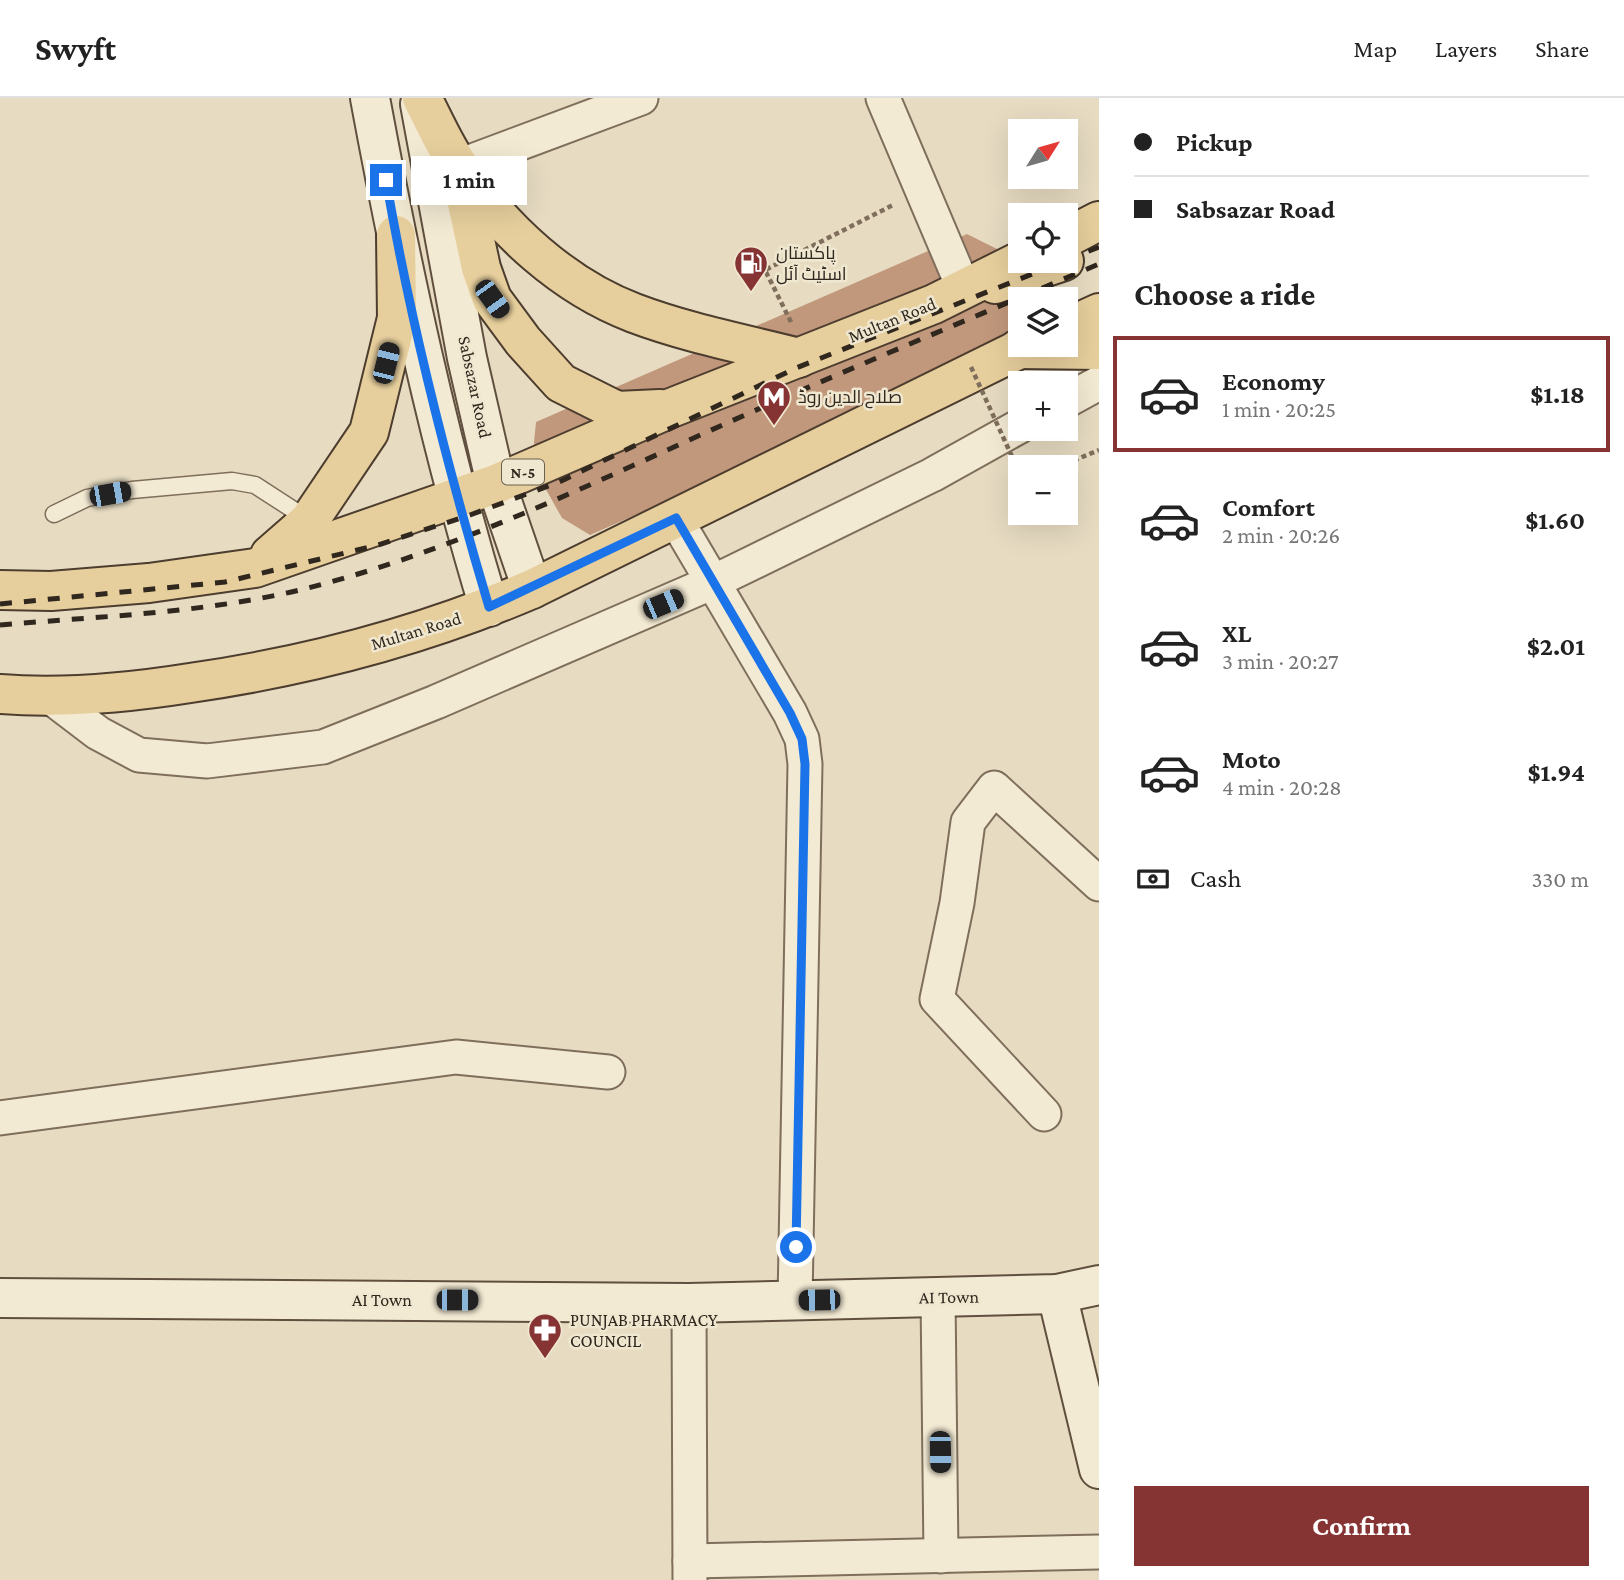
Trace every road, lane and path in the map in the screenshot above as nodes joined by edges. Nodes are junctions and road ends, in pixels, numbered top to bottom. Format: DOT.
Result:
graph roads {
  1 [pos="370,98"];
  2 [pos="420,98"];
  3 [pos="640,98"];
  4 [pos="883,98"];
  5 [pos="459,166"];
  6 [pos="899,202"];
  7 [pos="1099,221"];
  8 [pos="1078,232"];
  9 [pos="396,235"];
  10 [pos="1099,249"];
  11 [pos="1078,256"];
  12 [pos="1008,267"];
  13 [pos="1024,273"];
  14 [pos="949,297"];
  15 [pos="1099,313"];
  16 [pos="1078,323"];
  17 [pos="1078,349"];
  18 [pos="1099,350"];
  19 [pos="1008,354"];
  20 [pos="803,356"];
  21 [pos="971,368"];
  22 [pos="1099,383"];
  23 [pos="1078,394"];
  24 [pos="671,408"];
  25 [pos="1008,433"];
  26 [pos="1099,450"];
  27 [pos="1011,455"];
  28 [pos="1078,459"];
  29 [pos="496,484"];
  30 [pos="457,499"];
  31 [pos="54,514"];
  32 [pos="676,518"];
  33 [pos="309,521"];
  34 [pos="255,568"];
  35 [pos="713,582"];
  36 [pos="532,589"];
  37 [pos="0,590"];
  38 [pos="489,607"];
  39 [pos="0,694"];
  40 [pos="52,698"];
  41 [pos="1099,884"];
  42 [pos="608,1072"];
  43 [pos="1044,1114"];
  44 [pos="0,1118"];
  45 [pos="1099,1285"];
  46 [pos="1057,1294"];
  47 [pos="938,1297"];
  48 [pos="0,1298"];
  49 [pos="795,1300"];
  50 [pos="689,1303"];
  51 [pos="1097,1451"];
  52 [pos="1099,1552"];
  53 [pos="942,1556"];
  54 [pos="690,1571"];
  1 -- 9 [label="street"];
  2 -- 5 [label="main road"];
  2 -- 29 [label="street, Sabsazar Road"];
  3 -- 5 [label="street"];
  4 -- 14 [label="street"];
  5 -- 20 [label="main road"];
  5 -- 24 [label="main road"];
  6 -- 20 [label="path"];
  7 -- 8 [label="main road"];
  9 -- 30 [label="street"];
  9 -- 33 [label="main road"];
  10 -- 11 [label="main road"];
  12 -- 14 [label="main road, Multan Road / N-5"];
  13 -- 14 [label="main road"];
  14 -- 20 [label="main road, Multan Road / N-5"];
  15 -- 16 [label="main road"];
  17 -- 18 [label="main road"];
  19 -- 32 [label="main road, Multan Road"];
  20 -- 24 [label="main road, Multan Road / N-5"];
  21 -- 27 [label="path, bridge"];
  22 -- 23 [label="street"];
  24 -- 29 [label="main road, Multan Road / N-5"];
  25 -- 35 [label="street"];
  26 -- 28 [label="path"];
  29 -- 30 [label="main road, Multan Road / N-5"];
  29 -- 36 [label="street, Sabsazar Road"];
  30 -- 34 [label="main road, Multan Road / N-5"];
  30 -- 38 [label="street"];
  31 -- 33 [label="lane"];
  32 -- 35 [label="street"];
  32 -- 36 [label="main road, Multan Road"];
  33 -- 34 [label="main road"];
  34 -- 37 [label="main road, Multan Road / N-5"];
  35 -- 40 [label="street"];
  35 -- 49 [label="street"];
  36 -- 38 [label="main road, Multan Road"];
  38 -- 40 [label="main road, Multan Road"];
  39 -- 40 [label="main road, Multan Road"];
  41 -- 43 [label="street"];
  42 -- 44 [label="street"];
  45 -- 46 [label="street, AI Town"];
  46 -- 47 [label="street, AI Town"];
  46 -- 51 [label="street"];
  47 -- 49 [label="street, AI Town"];
  47 -- 53 [label="street"];
  48 -- 50 [label="street, AI Town"];
  49 -- 50 [label="street, AI Town"];
  50 -- 54 [label="street"];
  52 -- 53 [label="street"];
  53 -- 54 [label="street"];
}
